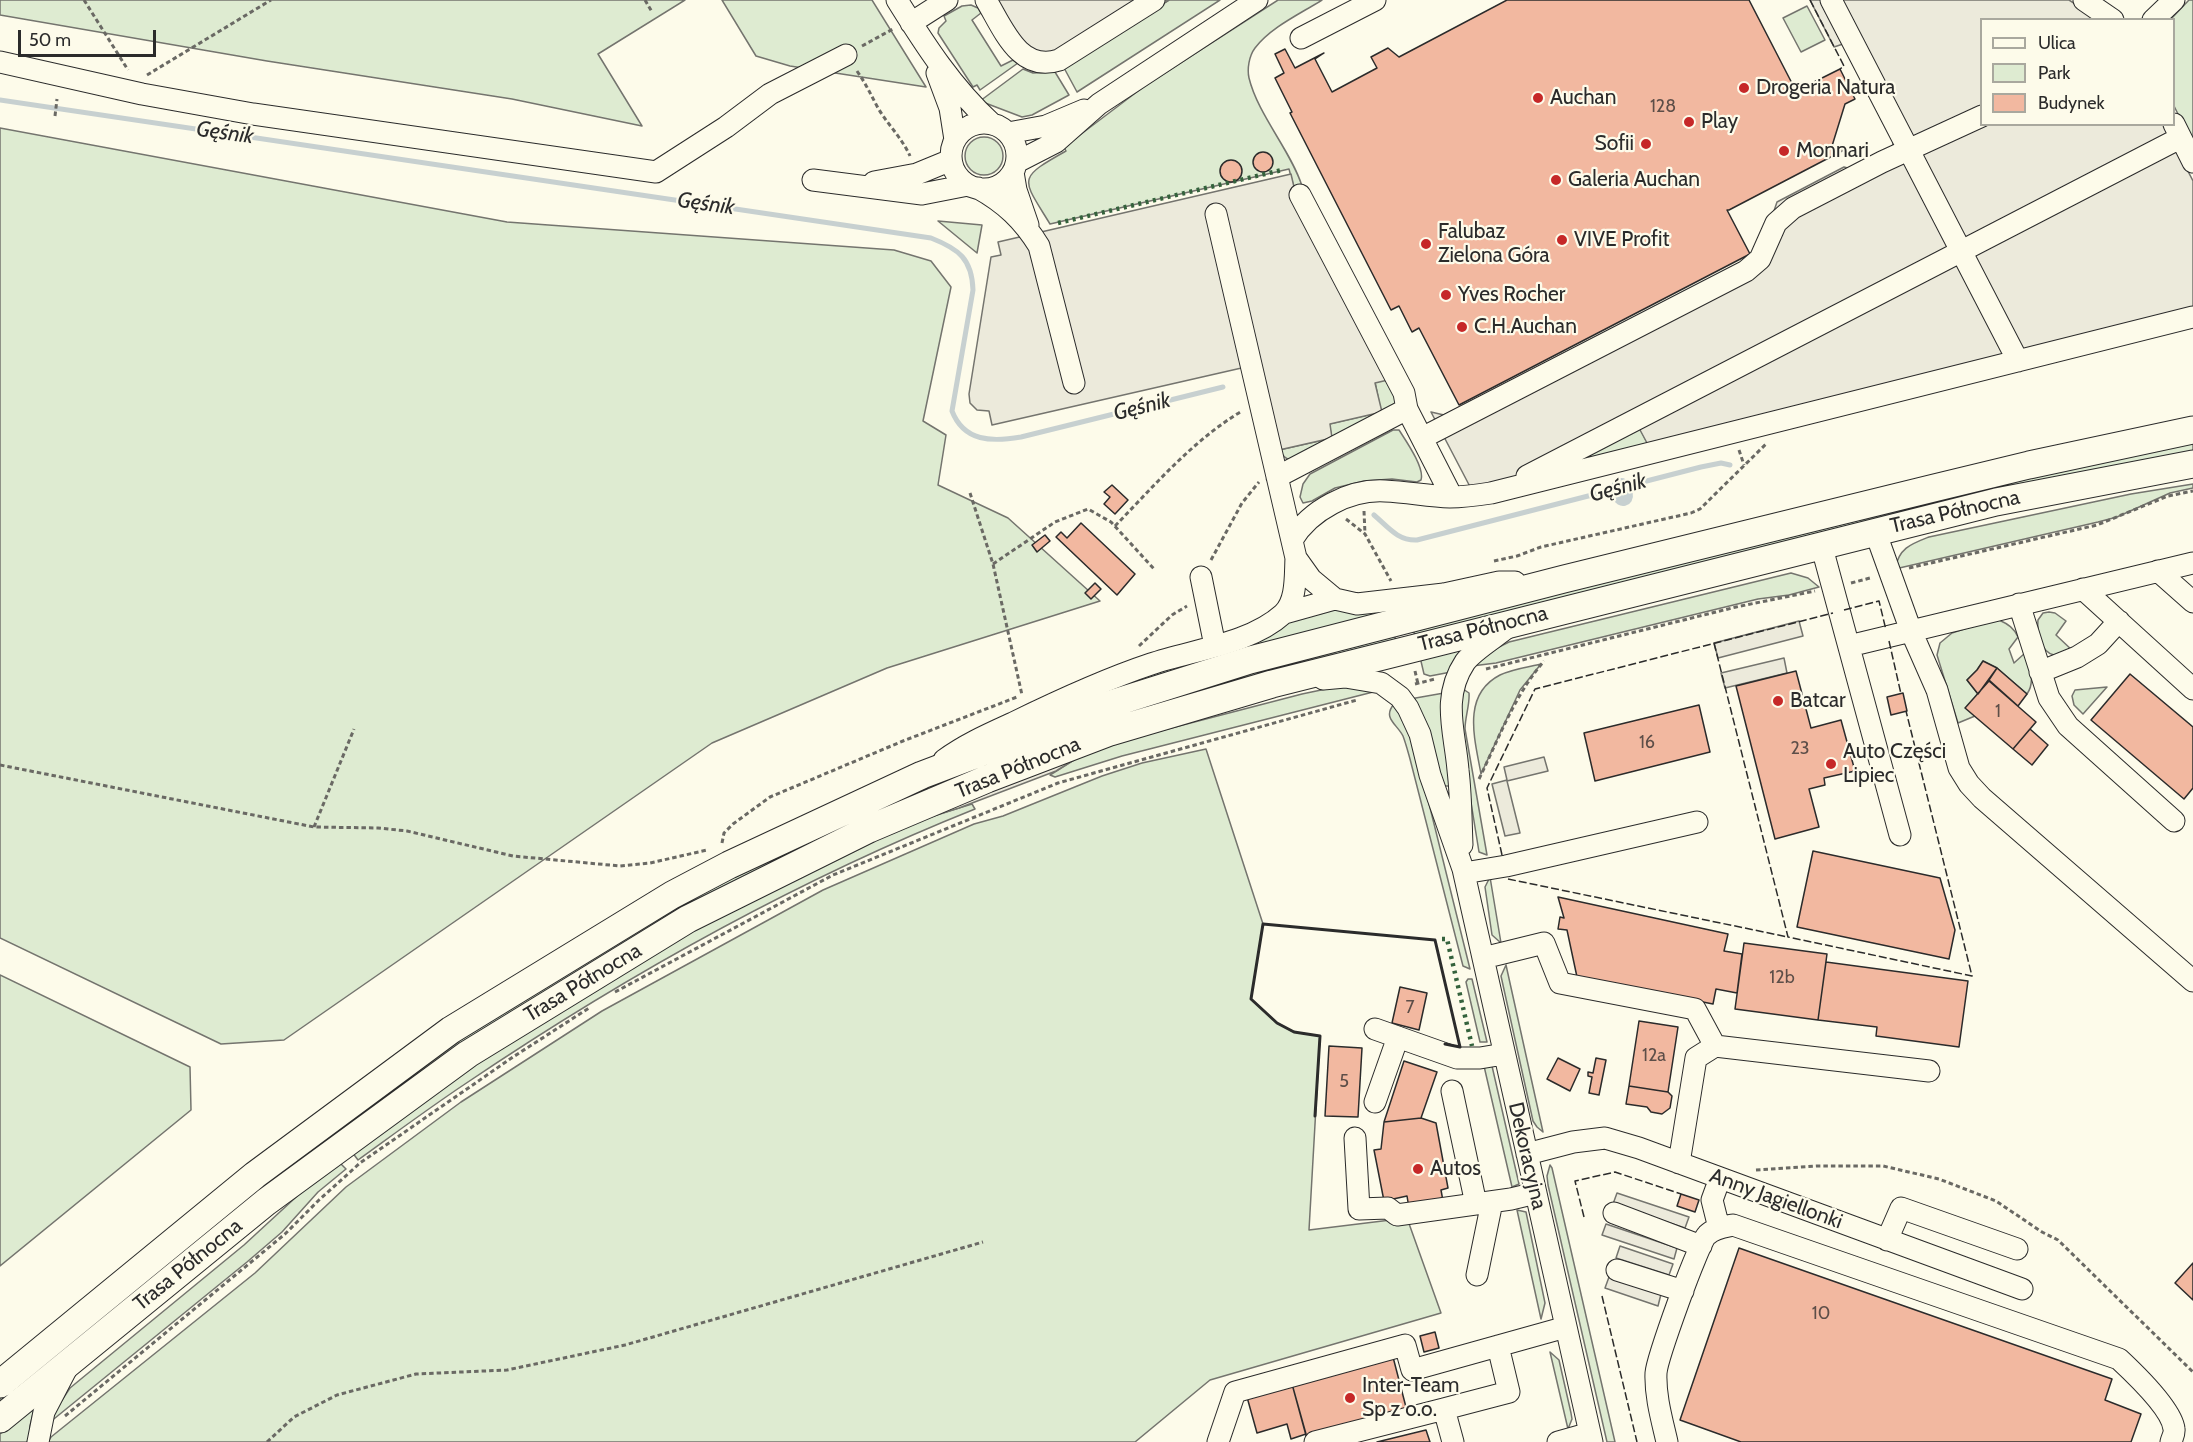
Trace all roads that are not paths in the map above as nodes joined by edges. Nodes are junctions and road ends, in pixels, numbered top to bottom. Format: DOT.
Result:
graph roads {
  1 [pos="897,0"];
  2 [pos="948,0"];
  3 [pos="986,0"];
  4 [pos="1154,0"];
  5 [pos="1257,0"];
  6 [pos="1375,0"];
  7 [pos="1831,0"];
  8 [pos="2084,0"];
  9 [pos="2174,0"];
  10 [pos="2111,18"];
  11 [pos="2155,18"];
  12 [pos="902,26"];
  13 [pos="1301,38"];
  14 [pos="929,52"];
  15 [pos="846,54"];
  16 [pos="0,62"];
  17 [pos="1099,104"];
  18 [pos="1980,117"];
  19 [pos="999,128"];
  20 [pos="2177,131"];
  21 [pos="953,150"];
  22 [pos="1909,151"];
  23 [pos="2193,162"];
  24 [pos="1015,167"];
  25 [pos="813,180"];
  26 [pos="850,186"];
  27 [pos="973,186"];
  28 [pos="1300,195"];
  29 [pos="1216,214"];
  30 [pos="1029,229"];
  31 [pos="1961,251"];
  32 [pos="2193,317"];
  33 [pos="2018,361"];
  34 [pos="1074,383"];
  35 [pos="1407,409"];
  36 [pos="2193,430"];
  37 [pos="1422,438"];
  38 [pos="2193,464"];
  39 [pos="1275,470"];
  40 [pos="1491,493"];
  41 [pos="1452,497"];
  42 [pos="1875,531"];
  43 [pos="1821,544"];
  44 [pos="1294,549"];
  45 [pos="2193,563"];
  46 [pos="2157,571"];
  47 [pos="1201,577"];
  48 [pos="1564,579"];
  49 [pos="2083,589"];
  50 [pos="1335,599"];
  51 [pos="2193,602"];
  52 [pos="2019,604"];
  53 [pos="1285,613"];
  54 [pos="1516,621"];
  55 [pos="2119,621"];
  56 [pos="1911,631"];
  57 [pos="1215,646"];
  58 [pos="1848,646"];
  59 [pos="2040,672"];
  60 [pos="1272,684"];
  61 [pos="2193,689"];
  62 [pos="922,776"];
  63 [pos="2175,821"];
  64 [pos="1697,822"];
  65 [pos="1900,835"];
  66 [pos="1464,871"];
  67 [pos="1483,958"];
  68 [pos="2193,981"];
  69 [pos="1375,1029"];
  70 [pos="1398,1037"];
  71 [pos="1715,1046"];
  72 [pos="1504,1054"];
  73 [pos="1929,1071"];
  74 [pos="1452,1091"];
  75 [pos="1375,1102"];
  76 [pos="1355,1138"];
  77 [pos="1527,1154"];
  78 [pos="1679,1163"];
  79 [pos="1720,1178"];
  80 [pos="1536,1193"];
  81 [pos="1484,1203"];
  82 [pos="1614,1213"];
  83 [pos="1719,1228"];
  84 [pos="1887,1239"];
  85 [pos="1701,1246"];
  86 [pos="2017,1249"];
  87 [pos="1617,1270"];
  88 [pos="1477,1275"];
  89 [pos="2022,1289"];
  90 [pos="1683,1291"];
  91 [pos="1566,1327"];
  92 [pos="1498,1346"];
  93 [pos="73,1358"];
  94 [pos="0,1384"];
  95 [pos="1444,1409"];
  96 [pos="0,1419"];
  97 [pos="1591,1438"];
  98 [pos="38,1442"];
  99 [pos="1218,1442"];
  100 [pos="1315,1442"];
  101 [pos="1454,1442"];
  102 [pos="1558,1442"];
  103 [pos="1667,1442"];
  104 [pos="2171,1442"];
  1 -- 12 [label="street"];
  2 -- 12 [label="street"];
  3 -- 4 [label="street"];
  5 -- 17 [label="street"];
  6 -- 13 [label="street"];
  7 -- 22 [label="street"];
  8 -- 10 [label="street"];
  9 -- 11 [label="street"];
  12 -- 14 [label="street"];
  14 -- 19 [label="street"];
  14 -- 21 [label="street"];
  15 -- 16 [label="street"];
  17 -- 19 [label="street"];
  17 -- 24 [label="street"];
  18 -- 22 [label="street"];
  19 -- 21 [label="street"];
  19 -- 24 [label="street"];
  20 -- 23 [label="street"];
  20 -- 31 [label="street"];
  21 -- 26 [label="street"];
  21 -- 27 [label="street"];
  22 -- 31 [label="street"];
  22 -- 37 [label="street"];
  24 -- 27 [label="street"];
  24 -- 30 [label="street"];
  25 -- 26 [label="street"];
  26 -- 27 [label="street"];
  27 -- 30 [label="street"];
  28 -- 35 [label="street"];
  29 -- 39 [label="street"];
  30 -- 34 [label="street"];
  31 -- 33 [label="street"];
  31 -- 40 [label="street"];
  32 -- 33 [label="street"];
  33 -- 40 [label="street"];
  35 -- 37 [label="street"];
  35 -- 39 [label="street"];
  36 -- 48 [label="main road, Trasa Północna"];
  37 -- 41 [label="street"];
  38 -- 42 [label="main road, Trasa Północna"];
  39 -- 44 [label="street"];
  40 -- 41 [label="street"];
  41 -- 44 [label="street"];
  42 -- 43 [label="main road, Trasa Północna"];
  42 -- 56 [label="street"];
  43 -- 54 [label="main road, Trasa Północna"];
  43 -- 58 [label="street"];
  44 -- 50 [label="street"];
  44 -- 53 [label="street"];
  45 -- 46 [label="street"];
  46 -- 49 [label="street"];
  46 -- 51 [label="street"];
  47 -- 57 [label="street"];
  48 -- 50 [label="street"];
  48 -- 62 [label="main road, Trasa Północna"];
  49 -- 52 [label="street"];
  49 -- 55 [label="street"];
  50 -- 53 [label="street"];
  52 -- 56 [label="street"];
  52 -- 59 [label="street"];
  53 -- 57 [label="street"];
  54 -- 60 [label="main road, Trasa Północna"];
  54 -- 66 [label="street, Dekoracyjna"];
  55 -- 59 [label="street"];
  55 -- 61 [label="street"];
  56 -- 58 [label="street"];
  56 -- 68 [label="street"];
  57 -- 62 [label="street"];
  58 -- 65 [label="street"];
  59 -- 63 [label="street"];
  60 -- 66 [label="street, Dekoracyjna"];
  60 -- 93 [label="main road, Trasa Północna"];
  62 -- 94 [label="main road, Trasa Północna"];
  64 -- 66 [label="street"];
  66 -- 67 [label="street, Dekoracyjna"];
  67 -- 71 [label="street"];
  67 -- 72 [label="street, Dekoracyjna"];
  69 -- 70 [label="street"];
  70 -- 72 [label="street"];
  70 -- 75 [label="street"];
  71 -- 73 [label="street"];
  71 -- 78 [label="street"];
  72 -- 77 [label="street, Dekoracyjna"];
  74 -- 81 [label="street"];
  76 -- 81 [label="street"];
  77 -- 78 [label="street, Anny Jagiellonki"];
  77 -- 80 [label="street, Dekoracyjna"];
  78 -- 79 [label="street, Anny Jagiellonki"];
  79 -- 83 [label="street"];
  79 -- 84 [label="street, Anny Jagiellonki"];
  80 -- 81 [label="street"];
  80 -- 91 [label="street, Dekoracyjna"];
  81 -- 88 [label="street"];
  82 -- 85 [label="street"];
  83 -- 85 [label="street"];
  83 -- 104 [label="street"];
  84 -- 86 [label="street"];
  84 -- 89 [label="street, Anny Jagiellonki"];
  85 -- 90 [label="street"];
  87 -- 90 [label="street"];
  90 -- 103 [label="street"];
  91 -- 92 [label="street"];
  91 -- 97 [label="street, Dekoracyjna"];
  92 -- 95 [label="street"];
  92 -- 99 [label="street"];
  93 -- 96 [label="main road, Trasa Północna"];
  93 -- 98 [label="street"];
  95 -- 100 [label="street"];
  95 -- 101 [label="street"];
  97 -- 102 [label="street"];
}
